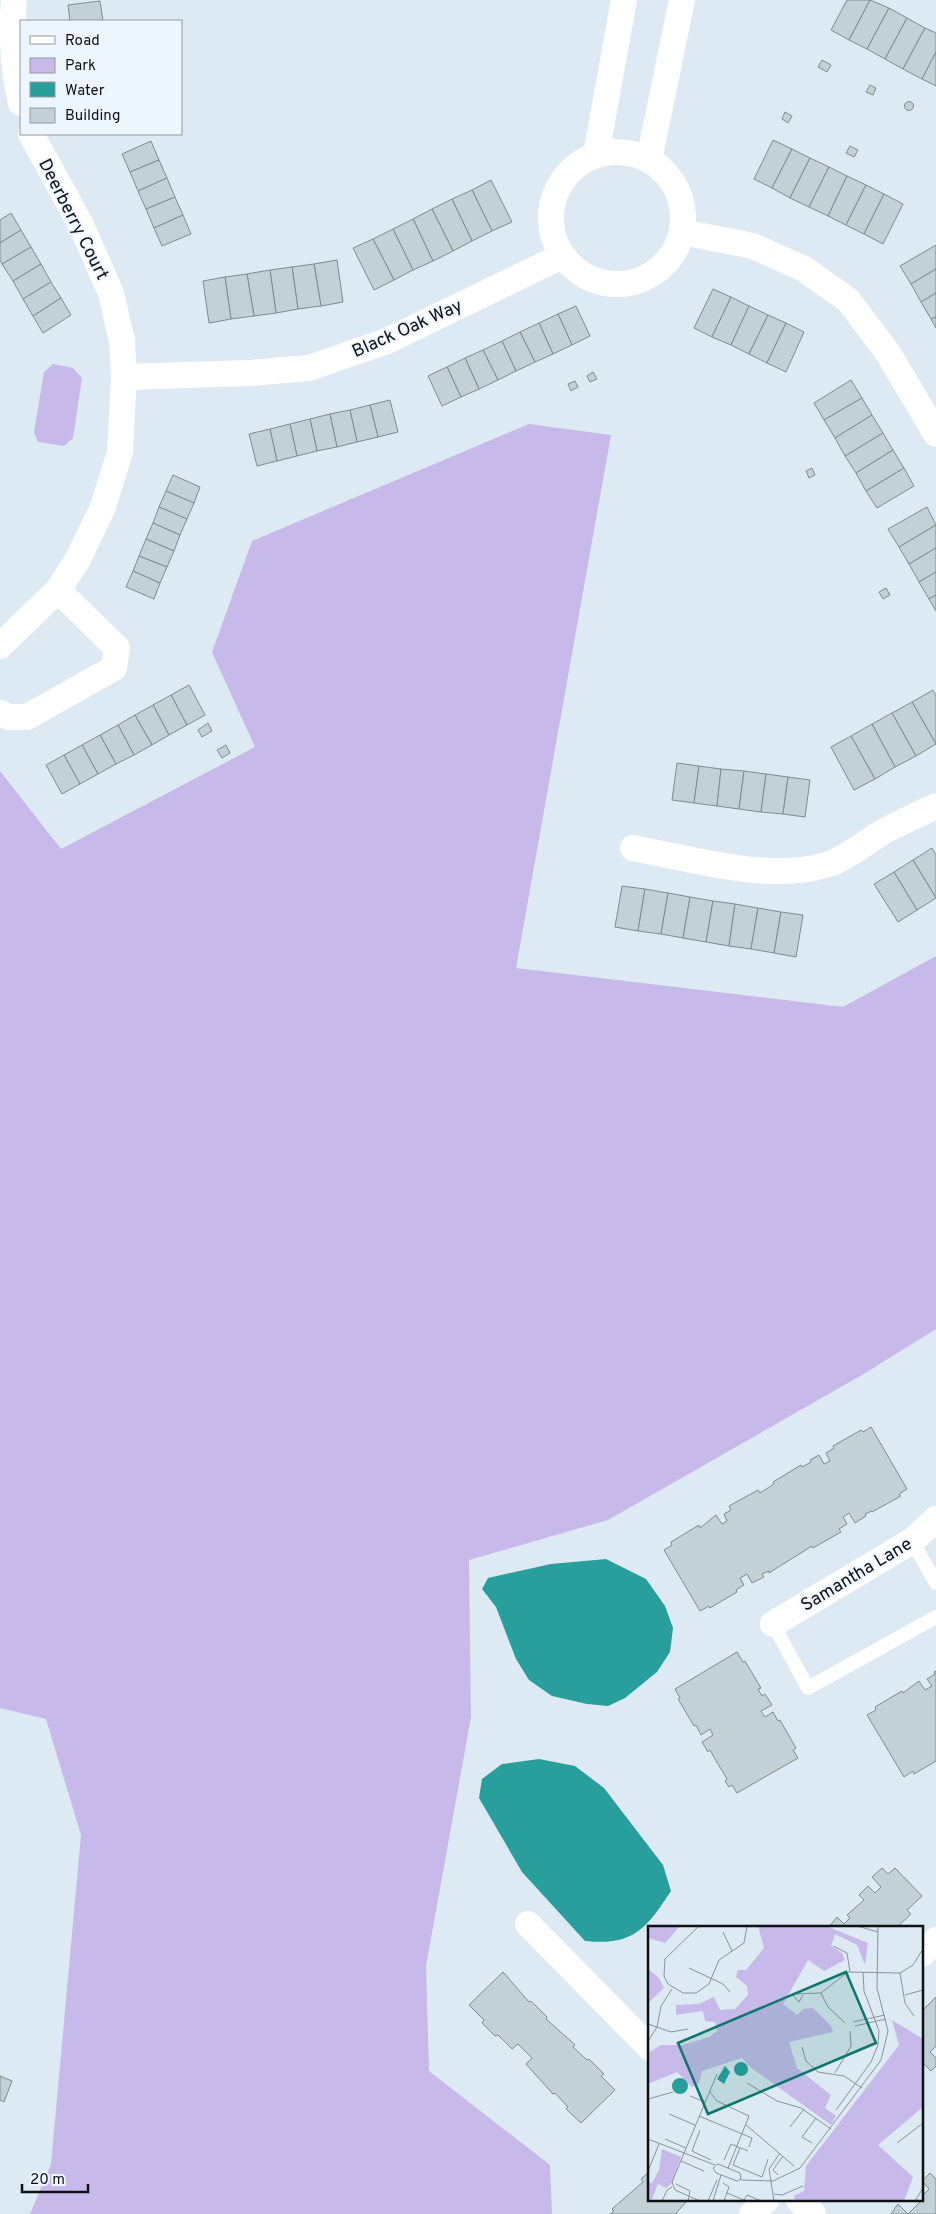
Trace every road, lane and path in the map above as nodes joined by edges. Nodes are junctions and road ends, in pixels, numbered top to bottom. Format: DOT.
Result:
graph roads {
  1 [pos="14,0"];
  2 [pos="624,0"];
  3 [pos="682,0"];
  4 [pos="20,98"];
  5 [pos="32,135"];
  6 [pos="596,155"];
  7 [pos="649,160"];
  8 [pos="682,232"];
  9 [pos="562,256"];
  10 [pos="124,377"];
  11 [pos="936,434"];
  12 [pos="58,590"];
  13 [pos="0,646"];
  14 [pos="0,714"];
  15 [pos="936,806"];
  16 [pos="633,848"];
  17 [pos="936,1519"];
  18 [pos="912,1541"];
  19 [pos="936,1583"];
  20 [pos="936,1617"];
  21 [pos="773,1624"];
  22 [pos="528,1924"];
  23 [pos="936,1940"];
  24 [pos="924,1952"];
  25 [pos="648,2046"];
  26 [pos="764,2202"];
  27 [pos="801,2202"];
  28 [pos="752,2214"];
  29 [pos="812,2214"];
  1 -- 4 [label="street"];
  2 -- 6 [label="street"];
  3 -- 7 [label="street"];
  5 -- 10 [label="street, Deerberry Court"];
  6 -- 7 [label="street"];
  6 -- 9 [label="street"];
  7 -- 8 [label="street"];
  8 -- 9 [label="street"];
  8 -- 11 [label="street"];
  9 -- 10 [label="street, Black Oak Way"];
  10 -- 12 [label="street, Deerberry Court"];
  12 -- 13 [label="street, Deerberry Court"];
  12 -- 14 [label="street"];
  15 -- 16 [label="street"];
  17 -- 18 [label="street, Samantha Lane"];
  18 -- 19 [label="lane"];
  18 -- 21 [label="street, Samantha Lane"];
  20 -- 21 [label="lane"];
  22 -- 25 [label="street"];
  23 -- 24 [label="street"];
  26 -- 28 [label="street"];
  27 -- 29 [label="street"];
}
